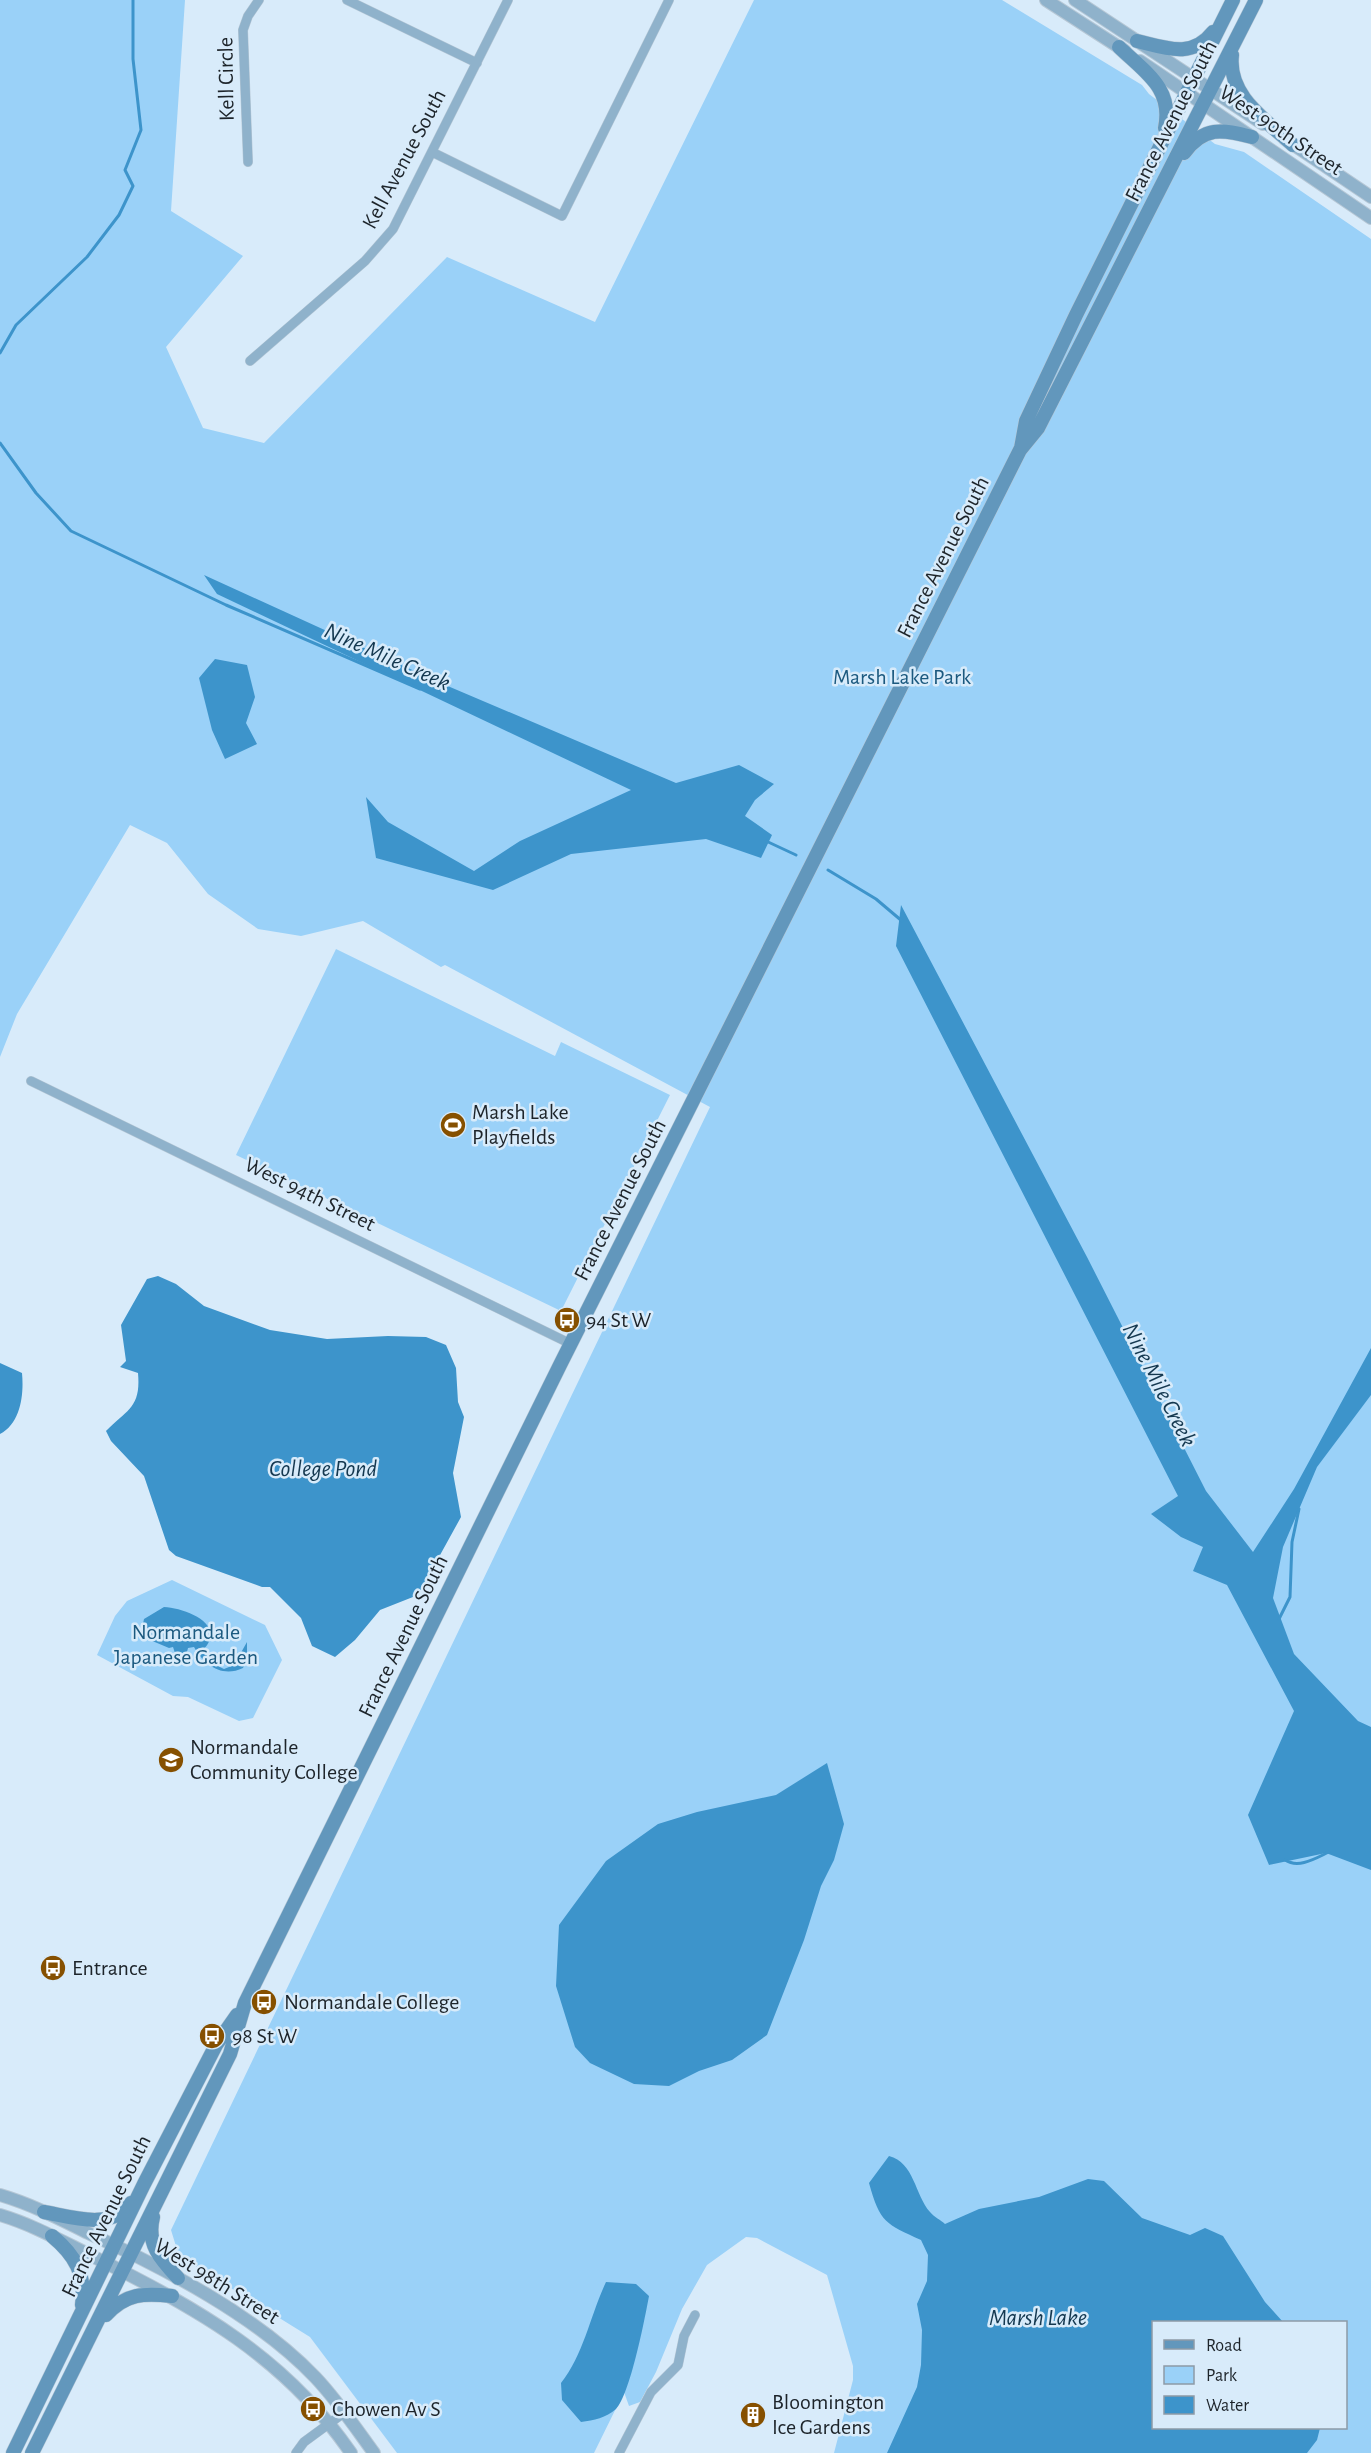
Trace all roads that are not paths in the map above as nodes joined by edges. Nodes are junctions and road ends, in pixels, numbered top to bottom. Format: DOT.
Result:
graph roads {
  1 [pos="260,0"];
  2 [pos="347,0"];
  3 [pos="508,0"];
  4 [pos="669,0"];
  5 [pos="1046,0"];
  6 [pos="1075,0"];
  7 [pos="1233,0"];
  8 [pos="1256,0"];
  9 [pos="1225,16"];
  10 [pos="1137,41"];
  11 [pos="1233,46"];
  12 [pos="1119,47"];
  13 [pos="477,63"];
  14 [pos="1194,78"];
  15 [pos="1212,89"];
  16 [pos="1187,92"];
  17 [pos="1204,104"];
  18 [pos="1252,136"];
  19 [pos="1161,144"];
  20 [pos="1293,145"];
  21 [pos="432,152"];
  22 [pos="249,162"];
  23 [pos="1168,174"];
  24 [pos="1371,197"];
  25 [pos="1371,218"];
  26 [pos="250,361"];
  27 [pos="1020,450"];
  28 [pos="30,1081"];
  29 [pos="571,1344"];
  30 [pos="246,2003"];
  31 [pos="144,2184"];
  32 [pos="0,2195"];
  33 [pos="158,2201"];
  34 [pos="44,2212"];
  35 [pos="0,2215"];
  36 [pos="52,2236"];
  37 [pos="115,2245"];
  38 [pos="132,2253"];
  39 [pos="106,2263"];
  40 [pos="123,2271"];
  41 [pos="178,2278"];
  42 [pos="172,2296"];
  43 [pos="81,2313"];
  44 [pos="694,2315"];
  45 [pos="98,2323"];
  46 [pos="345,2412"];
  47 [pos="331,2424"];
  48 [pos="13,2453"];
  49 [pos="32,2453"];
  50 [pos="296,2453"];
  51 [pos="351,2453"];
  52 [pos="374,2453"];
  53 [pos="619,2453"];
  1 -- 22 [label="street, Kell Circle"];
  2 -- 13 [label="street"];
  3 -- 13 [label="street, Kell Avenue South"];
  4 -- 21 [label="street"];
  5 -- 12 [label="street, West 90th Street"];
  6 -- 10 [label="street, West 90th Street"];
  7 -- 9 [label="main road, France Avenue South"];
  8 -- 11 [label="main road, France Avenue South"];
  9 -- 10 [label="main road"];
  9 -- 14 [label="main road, France Avenue South"];
  10 -- 14 [label="street, West 90th Street"];
  11 -- 15 [label="main road, France Avenue South"];
  11 -- 20 [label="main road"];
  12 -- 16 [label="street, West 90th Street"];
  12 -- 19 [label="main road"];
  13 -- 21 [label="street, Kell Avenue South"];
  14 -- 15 [label="street, West 90th Street"];
  14 -- 16 [label="main road, France Avenue South"];
  15 -- 17 [label="main road, France Avenue South"];
  15 -- 20 [label="street, West 90th Street"];
  16 -- 17 [label="street, West 90th Street"];
  16 -- 19 [label="main road, France Avenue South"];
  17 -- 18 [label="street, West 90th Street"];
  17 -- 23 [label="main road, France Avenue South"];
  18 -- 23 [label="main road"];
  18 -- 25 [label="street, West 90th Street"];
  19 -- 27 [label="main road, France Avenue South"];
  20 -- 24 [label="street, West 90th Street"];
  21 -- 26 [label="street, Kell Avenue South"];
  23 -- 27 [label="main road, France Avenue South"];
  27 -- 29 [label="main road, France Avenue South"];
  28 -- 29 [label="street, West 94th Street"];
  29 -- 30 [label="main road, France Avenue South"];
  30 -- 31 [label="main road, France Avenue South"];
  30 -- 33 [label="main road, France Avenue South"];
  31 -- 34 [label="main road"];
  31 -- 37 [label="main road, France Avenue South"];
  32 -- 34 [label="street, West 98th Street"];
  33 -- 38 [label="main road, France Avenue South"];
  33 -- 41 [label="main road"];
  34 -- 37 [label="street, West 98th Street"];
  35 -- 36 [label="street, West 98th Street"];
  36 -- 39 [label="street, West 98th Street"];
  36 -- 43 [label="main road"];
  37 -- 38 [label="street, West 98th Street"];
  37 -- 39 [label="main road, France Avenue South"];
  38 -- 40 [label="main road, France Avenue South"];
  38 -- 41 [label="street, West 98th Street"];
  39 -- 40 [label="street, West 98th Street"];
  39 -- 43 [label="main road, France Avenue South"];
  40 -- 42 [label="street, West 98th Street"];
  40 -- 45 [label="main road, France Avenue South"];
  41 -- 46 [label="street, West 98th Street"];
  42 -- 45 [label="main road"];
  42 -- 47 [label="street, West 98th Street"];
  43 -- 48 [label="main road, France Avenue South"];
  44 -- 53 [label="street"];
  45 -- 49 [label="main road, France Avenue South"];
  46 -- 47 [label="street"];
  46 -- 52 [label="street, West 98th Street"];
  47 -- 50 [label="street"];
  47 -- 51 [label="street, West 98th Street"];
}
